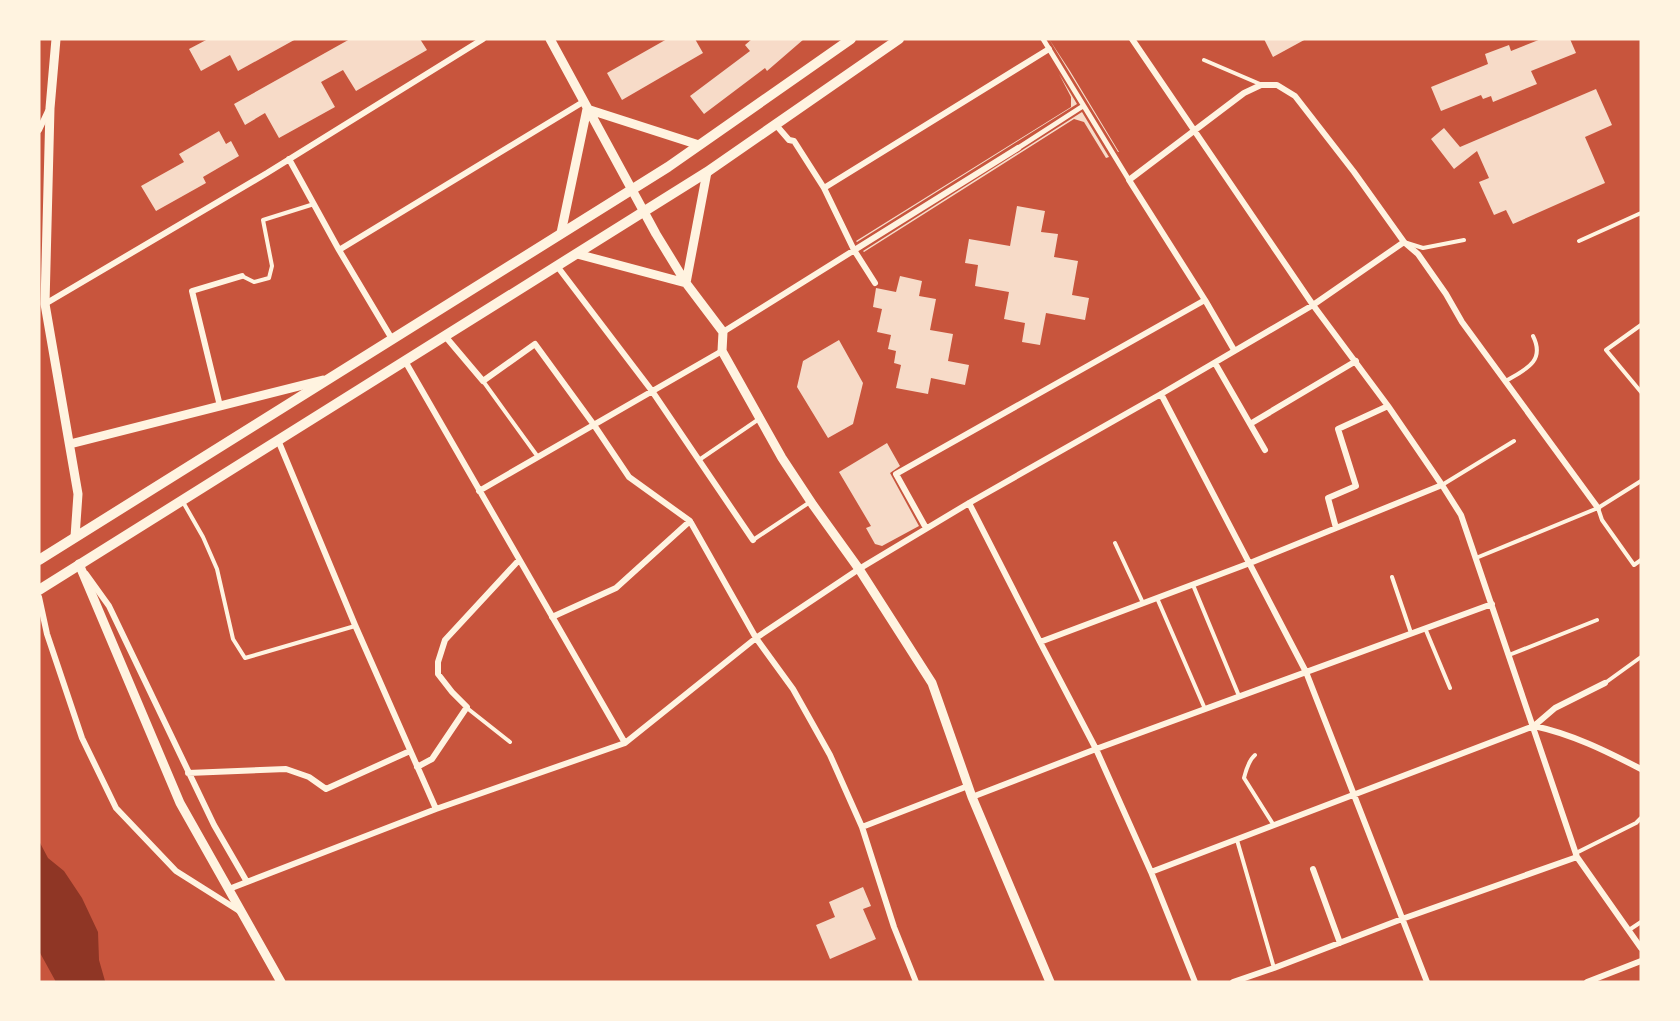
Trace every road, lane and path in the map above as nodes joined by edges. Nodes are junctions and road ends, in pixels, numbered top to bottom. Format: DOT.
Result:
graph roads {
  1 [pos="56,39"];
  2 [pos="483,39"];
  3 [pos="550,39"];
  4 [pos="851,39"];
  5 [pos="899,39"];
  6 [pos="1043,39"];
  7 [pos="1132,39"];
  8 [pos="1049,50"];
  9 [pos="1204,60"];
  10 [pos="1261,85"];
  11 [pos="585,105"];
  12 [pos="1083,106"];
  13 [pos="50,108"];
  14 [pos="776,125"];
  15 [pos="39,130"];
  16 [pos="1194,131"];
  17 [pos="699,145"];
  18 [pos="1018,148"];
  19 [pos="290,159"];
  20 [pos="707,172"];
  21 [pos="1129,180"];
  22 [pos="824,188"];
  23 [pos="631,189"];
  24 [pos="314,204"];
  25 [pos="644,212"];
  26 [pos="1641,213"];
  27 [pos="561,232"];
  28 [pos="1464,240"];
  29 [pos="1579,240"];
  30 [pos="1404,242"];
  31 [pos="339,250"];
  32 [pos="854,250"];
  33 [pos="577,254"];
  34 [pos="557,266"];
  35 [pos="242,276"];
  36 [pos="686,283"];
  37 [pos="875,283"];
  38 [pos="1205,300"];
  39 [pos="45,304"];
  40 [pos="1313,305"];
  41 [pos="1641,325"];
  42 [pos="723,332"];
  43 [pos="445,336"];
  44 [pos="1533,336"];
  45 [pos="392,339"];
  46 [pos="1234,350"];
  47 [pos="722,351"];
  48 [pos="405,361"];
  49 [pos="1356,362"];
  50 [pos="1215,363"];
  51 [pos="327,379"];
  52 [pos="483,381"];
  53 [pos="1506,381"];
  54 [pos="652,391"];
  55 [pos="1641,392"];
  56 [pos="1161,394"];
  57 [pos="220,406"];
  58 [pos="1388,406"];
  59 [pos="760,419"];
  60 [pos="1250,424"];
  61 [pos="594,425"];
  62 [pos="278,440"];
  63 [pos="1514,441"];
  64 [pos="70,444"];
  65 [pos="1265,450"];
  66 [pos="538,457"];
  67 [pos="699,460"];
  68 [pos="1641,481"];
  69 [pos="1442,485"];
  70 [pos="479,490"];
  71 [pos="182,500"];
  72 [pos="811,502"];
  73 [pos="969,503"];
  74 [pos="1598,508"];
  75 [pos="690,520"];
  76 [pos="926,528"];
  77 [pos="1336,528"];
  78 [pos="75,537"];
  79 [pos="753,540"];
  80 [pos="1115,543"];
  81 [pos="1476,558"];
  82 [pos="39,560"];
  83 [pos="519,560"];
  84 [pos="1641,561"];
  85 [pos="1251,563"];
  86 [pos="80,564"];
  87 [pos="859,569"];
  88 [pos="1392,577"];
  89 [pos="1193,585"];
  90 [pos="39,590"];
  91 [pos="39,597"];
  92 [pos="1157,598"];
  93 [pos="1143,603"];
  94 [pos="1492,604"];
  95 [pos="552,617"];
  96 [pos="1597,620"];
  97 [pos="355,625"];
  98 [pos="1425,628"];
  99 [pos="1412,633"];
  100 [pos="756,638"];
  101 [pos="1040,642"];
  102 [pos="1509,655"];
  103 [pos="1641,657"];
  104 [pos="1306,672"];
  105 [pos="1605,682"];
  106 [pos="1450,688"];
  107 [pos="1239,696"];
  108 [pos="466,707"];
  109 [pos="1205,709"];
  110 [pos="1534,726"];
  111 [pos="510,742"];
  112 [pos="625,743"];
  113 [pos="1096,748"];
  114 [pos="410,751"];
  115 [pos="1256,755"];
  116 [pos="417,767"];
  117 [pos="1641,769"];
  118 [pos="188,773"];
  119 [pos="968,786"];
  120 [pos="1353,793"];
  121 [pos="972,797"];
  122 [pos="436,809"];
  123 [pos="1641,818"];
  124 [pos="1636,823"];
  125 [pos="1273,825"];
  126 [pos="862,827"];
  127 [pos="1641,827"];
  128 [pos="1236,839"];
  129 [pos="1577,855"];
  130 [pos="1313,869"];
  131 [pos="1151,872"];
  132 [pos="247,882"];
  133 [pos="229,889"];
  134 [pos="242,913"];
  135 [pos="1402,919"];
  136 [pos="1641,922"];
  137 [pos="1629,930"];
  138 [pos="1340,943"];
  139 [pos="1641,948"];
  140 [pos="1641,961"];
  141 [pos="1274,968"];
  142 [pos="280,982"];
  143 [pos="916,982"];
  144 [pos="1050,982"];
  145 [pos="1196,982"];
  146 [pos="1233,982"];
  147 [pos="1427,982"];
  148 [pos="1587,982"];
  1 -- 13 [label="street"];
  2 -- 19 [label="street"];
  3 -- 11 [label="street"];
  4 -- 17 [label="main road"];
  5 -- 14 [label="main road"];
  6 -- 8 [label="street"];
  7 -- 16 [label="street"];
  8 -- 12 [label="street"];
  8 -- 22 [label="street"];
  9 -- 10 [label="lane"];
  10 -- 16 [label="street"];
  10 -- 30 [label="street"];
  11 -- 17 [label="street"];
  11 -- 23 [label="street"];
  11 -- 27 [label="street"];
  11 -- 31 [label="street"];
  12 -- 18 [label="street"];
  12 -- 21 [label="street"];
  13 -- 15 [label="street"];
  13 -- 39 [label="street"];
  14 -- 20 [label="main road"];
  14 -- 22 [label="street"];
  16 -- 21 [label="street"];
  16 -- 40 [label="street"];
  17 -- 23 [label="main road"];
  18 -- 32 [label="street"];
  19 -- 24 [label="street"];
  19 -- 39 [label="street"];
  20 -- 25 [label="main road"];
  20 -- 36 [label="street"];
  21 -- 38 [label="street"];
  22 -- 32 [label="street"];
  23 -- 25 [label="street"];
  23 -- 27 [label="main road"];
  24 -- 31 [label="street"];
  24 -- 35 [label="lane"];
  25 -- 33 [label="main road"];
  25 -- 36 [label="street"];
  26 -- 29 [label="lane"];
  27 -- 45 [label="main road"];
  28 -- 30 [label="lane"];
  30 -- 40 [label="street"];
  30 -- 53 [label="street"];
  31 -- 45 [label="street"];
  32 -- 37 [label="street"];
  32 -- 42 [label="street"];
  33 -- 34 [label="main road"];
  33 -- 36 [label="street"];
  34 -- 43 [label="main road"];
  34 -- 54 [label="street"];
  35 -- 57 [label="street"];
  36 -- 42 [label="street"];
  38 -- 46 [label="street"];
  38 -- 76 [label="street"];
  39 -- 64 [label="street"];
  40 -- 46 [label="street"];
  40 -- 49 [label="street"];
  41 -- 55 [label="lane"];
  42 -- 47 [label="street"];
  43 -- 48 [label="main road"];
  43 -- 52 [label="street"];
  44 -- 53 [label="lane"];
  45 -- 51 [label="main road"];
  46 -- 50 [label="street"];
  47 -- 54 [label="street"];
  47 -- 59 [label="street"];
  48 -- 62 [label="main road"];
  48 -- 70 [label="street"];
  49 -- 58 [label="street"];
  49 -- 60 [label="street"];
  50 -- 56 [label="street"];
  50 -- 60 [label="street"];
  51 -- 57 [label="street"];
  51 -- 78 [label="main road"];
  52 -- 61 [label="street"];
  52 -- 66 [label="lane"];
  53 -- 74 [label="street"];
  54 -- 61 [label="street"];
  54 -- 67 [label="street"];
  56 -- 73 [label="street"];
  56 -- 85 [label="street"];
  57 -- 64 [label="street"];
  58 -- 69 [label="street"];
  58 -- 77 [label="street"];
  59 -- 67 [label="lane"];
  59 -- 72 [label="street"];
  60 -- 65 [label="street"];
  61 -- 66 [label="street"];
  61 -- 75 [label="street"];
  62 -- 71 [label="main road"];
  62 -- 97 [label="street"];
  63 -- 69 [label="lane"];
  64 -- 78 [label="street"];
  66 -- 70 [label="street"];
  67 -- 79 [label="street"];
  68 -- 74 [label="lane"];
  69 -- 77 [label="street"];
  69 -- 81 [label="street"];
  70 -- 83 [label="street"];
  71 -- 86 [label="main road"];
  71 -- 97 [label="lane"];
  72 -- 79 [label="lane"];
  72 -- 87 [label="street"];
  73 -- 76 [label="street"];
  73 -- 101 [label="street"];
  74 -- 81 [label="lane"];
  74 -- 84 [label="lane"];
  75 -- 95 [label="street"];
  75 -- 100 [label="street"];
  76 -- 87 [label="street"];
  77 -- 85 [label="street"];
  78 -- 82 [label="main road"];
  80 -- 93 [label="lane"];
  81 -- 94 [label="street"];
  83 -- 95 [label="street"];
  83 -- 108 [label="street"];
  85 -- 89 [label="street"];
  85 -- 104 [label="street"];
  86 -- 90 [label="main road"];
  86 -- 118 [label="street"];
  86 -- 133 [label="street"];
  87 -- 100 [label="street"];
  87 -- 119 [label="street"];
  88 -- 99 [label="lane"];
  89 -- 92 [label="street"];
  89 -- 107 [label="lane"];
  91 -- 134 [label="street"];
  92 -- 93 [label="street"];
  92 -- 109 [label="lane"];
  93 -- 101 [label="street"];
  94 -- 98 [label="street"];
  94 -- 102 [label="street"];
  95 -- 112 [label="street"];
  96 -- 102 [label="lane"];
  97 -- 114 [label="street"];
  98 -- 99 [label="street"];
  98 -- 106 [label="lane"];
  99 -- 104 [label="street"];
  100 -- 112 [label="street"];
  100 -- 126 [label="street"];
  101 -- 113 [label="street"];
  102 -- 110 [label="street"];
  103 -- 105 [label="lane"];
  104 -- 107 [label="street"];
  104 -- 120 [label="street"];
  105 -- 110 [label="street"];
  107 -- 109 [label="street"];
  108 -- 111 [label="lane"];
  108 -- 116 [label="street"];
  109 -- 113 [label="street"];
  110 -- 117 [label="street"];
  110 -- 120 [label="street"];
  110 -- 129 [label="street"];
  112 -- 122 [label="street"];
  113 -- 121 [label="street"];
  113 -- 131 [label="street"];
  114 -- 116 [label="street"];
  114 -- 118 [label="street"];
  115 -- 125 [label="lane"];
  116 -- 122 [label="street"];
  118 -- 132 [label="street"];
  119 -- 121 [label="street"];
  119 -- 126 [label="street"];
  120 -- 125 [label="street"];
  120 -- 135 [label="street"];
  121 -- 144 [label="street"];
  122 -- 132 [label="street"];
  123 -- 124 [label="lane"];
  124 -- 127 [label="lane"];
  124 -- 129 [label="lane"];
  125 -- 128 [label="street"];
  126 -- 143 [label="street"];
  128 -- 131 [label="street"];
  128 -- 141 [label="lane"];
  129 -- 135 [label="street"];
  129 -- 137 [label="street"];
  130 -- 138 [label="street"];
  131 -- 145 [label="street"];
  132 -- 133 [label="street"];
  133 -- 134 [label="street"];
  134 -- 142 [label="street"];
  135 -- 138 [label="street"];
  135 -- 147 [label="street"];
  136 -- 137 [label="lane"];
  137 -- 139 [label="street"];
  138 -- 141 [label="street"];
  140 -- 148 [label="street"];
  141 -- 146 [label="street"];
}
